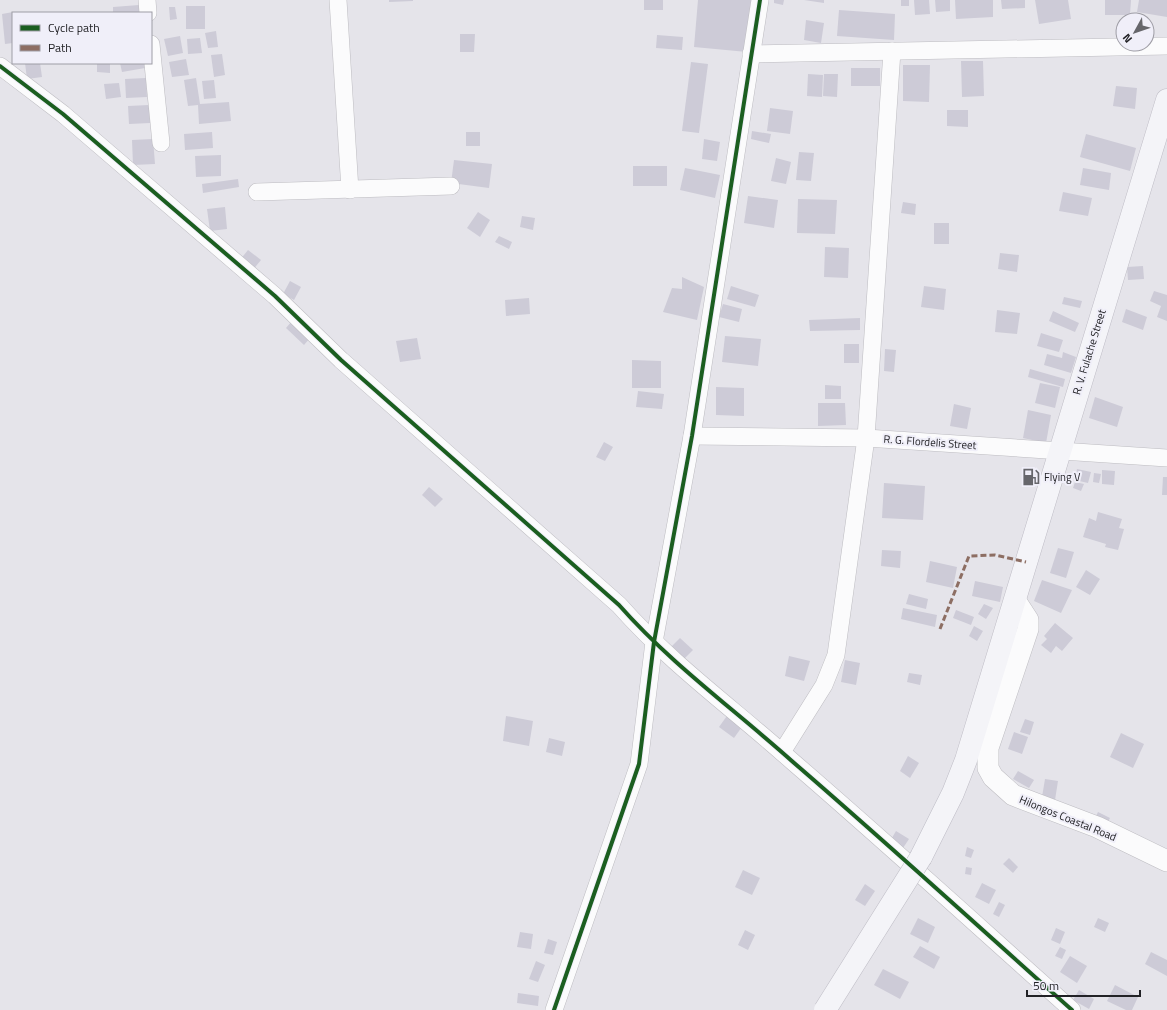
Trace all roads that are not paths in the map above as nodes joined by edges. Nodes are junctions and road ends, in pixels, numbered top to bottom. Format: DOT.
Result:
graph roads {
  1 [pos="147,0"];
  2 [pos="338,0"];
  3 [pos="760,0"];
  4 [pos="148,12"];
  5 [pos="1167,46"];
  6 [pos="892,51"];
  7 [pos="751,54"];
  8 [pos="152,55"];
  9 [pos="0,66"];
  10 [pos="1167,100"];
  11 [pos="160,143"];
  12 [pos="451,186"];
  13 [pos="350,190"];
  14 [pos="257,192"];
  15 [pos="692,436"];
  16 [pos="866,438"];
  17 [pos="1059,452"];
  18 [pos="1167,458"];
  19 [pos="1014,602"];
  20 [pos="654,642"];
  21 [pos="782,752"];
  22 [pos="1167,861"];
  23 [pos="554,1010"];
  24 [pos="825,1010"];
  25 [pos="1072,1010"];
  1 -- 4 [label="street"];
  2 -- 13 [label="street"];
  3 -- 7 [label="street"];
  5 -- 6 [label="street"];
  6 -- 7 [label="street"];
  6 -- 16 [label="street"];
  7 -- 15 [label="street"];
  8 -- 11 [label="street"];
  9 -- 20 [label="street"];
  10 -- 17 [label="main road, R. V. Fulache Street"];
  12 -- 13 [label="street"];
  13 -- 14 [label="street"];
  15 -- 16 [label="street, R. G. Flordelis Street"];
  15 -- 20 [label="street"];
  16 -- 17 [label="street, R. G. Flordelis Street"];
  16 -- 21 [label="street"];
  17 -- 18 [label="street, R. G. Flordelis Street"];
  17 -- 19 [label="main road, R. V. Fulache Street"];
  19 -- 22 [label="street, Hilongos Coastal Road"];
  19 -- 24 [label="main road, R. V. Fulache Street, bridge"];
  20 -- 21 [label="street"];
  20 -- 23 [label="street"];
  21 -- 25 [label="street"];
}
